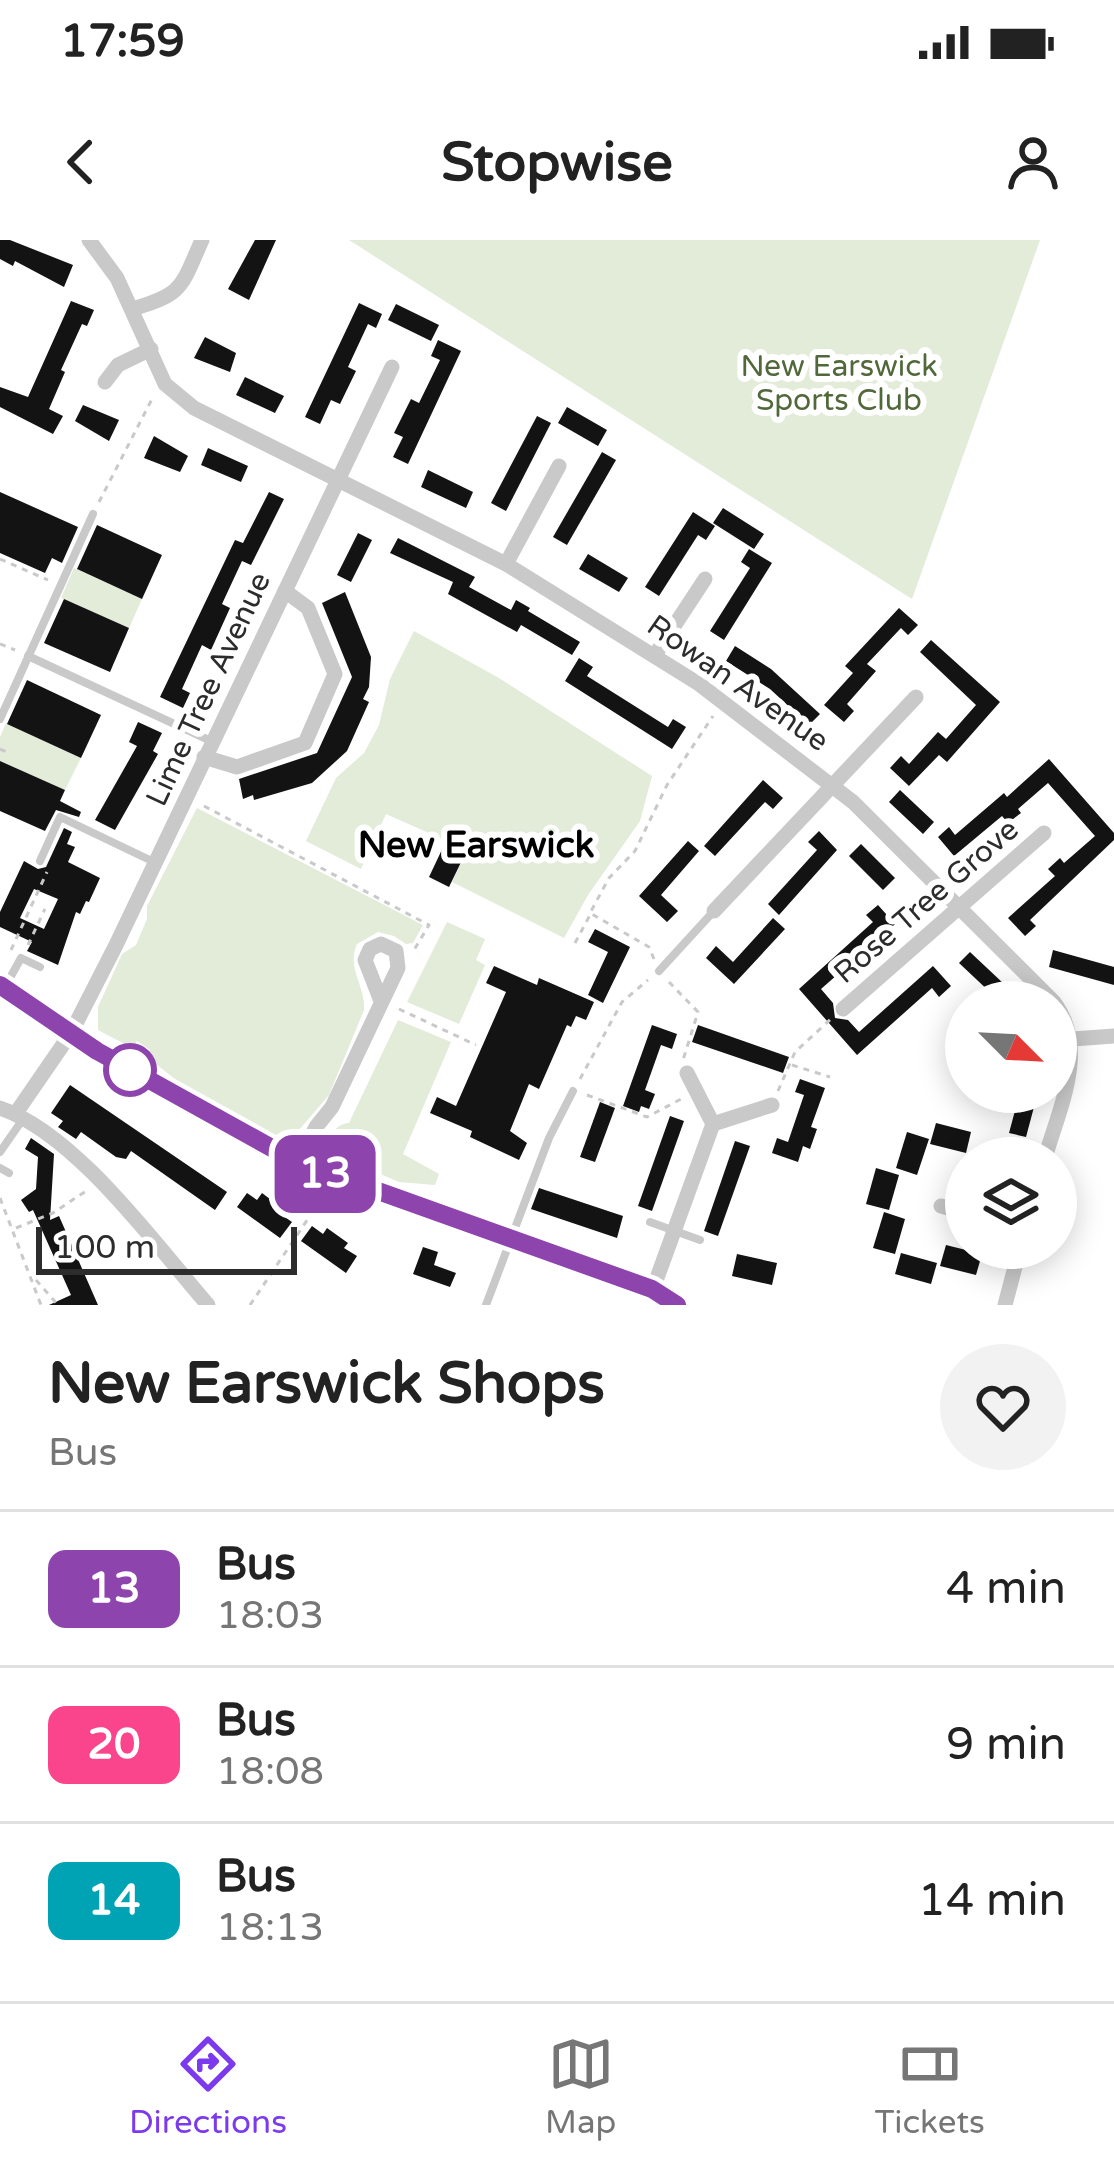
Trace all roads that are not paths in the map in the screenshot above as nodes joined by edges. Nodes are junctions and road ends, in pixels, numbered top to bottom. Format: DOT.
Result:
graph roads {
  1 [pos="89,240"];
  2 [pos="202,240"];
  3 [pos="132,309"];
  4 [pos="151,349"];
  5 [pos="393,368"];
  6 [pos="105,382"];
  7 [pos="559,466"];
  8 [pos="338,480"];
  9 [pos="93,514"];
  10 [pos="506,564"];
  11 [pos="706,579"];
  12 [pos="285,590"];
  13 [pos="28,655"];
  14 [pos="656,655"];
  15 [pos="916,697"];
  16 [pos="0,719"];
  17 [pos="208,749"];
  18 [pos="833,785"];
  19 [pos="1044,833"];
  20 [pos="40,861"];
  21 [pos="155,863"];
  22 [pos="958,908"];
  23 [pos="714,911"];
  24 [pos="40,967"];
  25 [pos="659,971"];
  26 [pos="1032,981"];
  27 [pos="2,987"];
  28 [pos="381,1001"];
  29 [pos="843,1009"];
  30 [pos="71,1033"];
  31 [pos="1114,1036"];
  32 [pos="1077,1040"];
  33 [pos="687,1072"];
  34 [pos="573,1090"];
  35 [pos="772,1105"];
  36 [pos="14,1113"];
  37 [pos="713,1124"];
  38 [pos="0,1152"];
  39 [pos="297,1162"];
  40 [pos="940,1206"];
  41 [pos="945,1207"];
  42 [pos="650,1222"];
  43 [pos="674,1231"];
  44 [pos="509,1240"];
  45 [pos="700,1240"];
  46 [pos="1014,1269"];
  47 [pos="652,1289"];
  48 [pos="208,1305"];
  49 [pos="486,1305"];
  50 [pos="677,1305"];
  51 [pos="1005,1305"];
  1 -- 3 [label="street"];
  2 -- 3 [label="street"];
  3 -- 4 [label="street"];
  4 -- 6 [label="street"];
  4 -- 8 [label="street, Rowan Avenue"];
  5 -- 8 [label="street, Lime Tree Avenue"];
  7 -- 10 [label="street"];
  8 -- 10 [label="street, Rowan Avenue"];
  8 -- 12 [label="street, Lime Tree Avenue"];
  9 -- 13 [label="lane"];
  10 -- 14 [label="street, Rowan Avenue"];
  11 -- 14 [label="street"];
  12 -- 17 [label="street, Lime Tree Avenue"];
  12 -- 17 [label="street"];
  13 -- 16 [label="lane"];
  13 -- 17 [label="lane"];
  14 -- 18 [label="street, Rowan Avenue"];
  15 -- 18 [label="street"];
  17 -- 21 [label="street, Lime Tree Avenue"];
  18 -- 22 [label="street, Rowan Avenue"];
  18 -- 23 [label="street"];
  19 -- 22 [label="street, Rose Tree Grove"];
  20 -- 21 [label="lane"];
  21 -- 30 [label="street, Lime Tree Avenue"];
  22 -- 26 [label="street, Rowan Avenue"];
  22 -- 29 [label="street, Rose Tree Grove"];
  23 -- 25 [label="lane"];
  24 -- 27 [label="lane"];
  27 -- 30 [label="street"];
  28 -- 28 [label="street"];
  28 -- 39 [label="street"];
  30 -- 36 [label="street, Lime Tree Avenue"];
  30 -- 39 [label="street"];
  31 -- 32 [label="street"];
  33 -- 37 [label="street"];
  34 -- 44 [label="lane"];
  35 -- 37 [label="street"];
  36 -- 38 [label="lane"];
  36 -- 48 [label="street"];
  37 -- 43 [label="street"];
  39 -- 44 [label="street"];
  40 -- 41 [label="street"];
  42 -- 43 [label="lane"];
  43 -- 45 [label="lane"];
  43 -- 47 [label="street"];
  44 -- 47 [label="street"];
  44 -- 49 [label="lane"];
  46 -- 51 [label="street"];
  47 -- 50 [label="street"];
}
